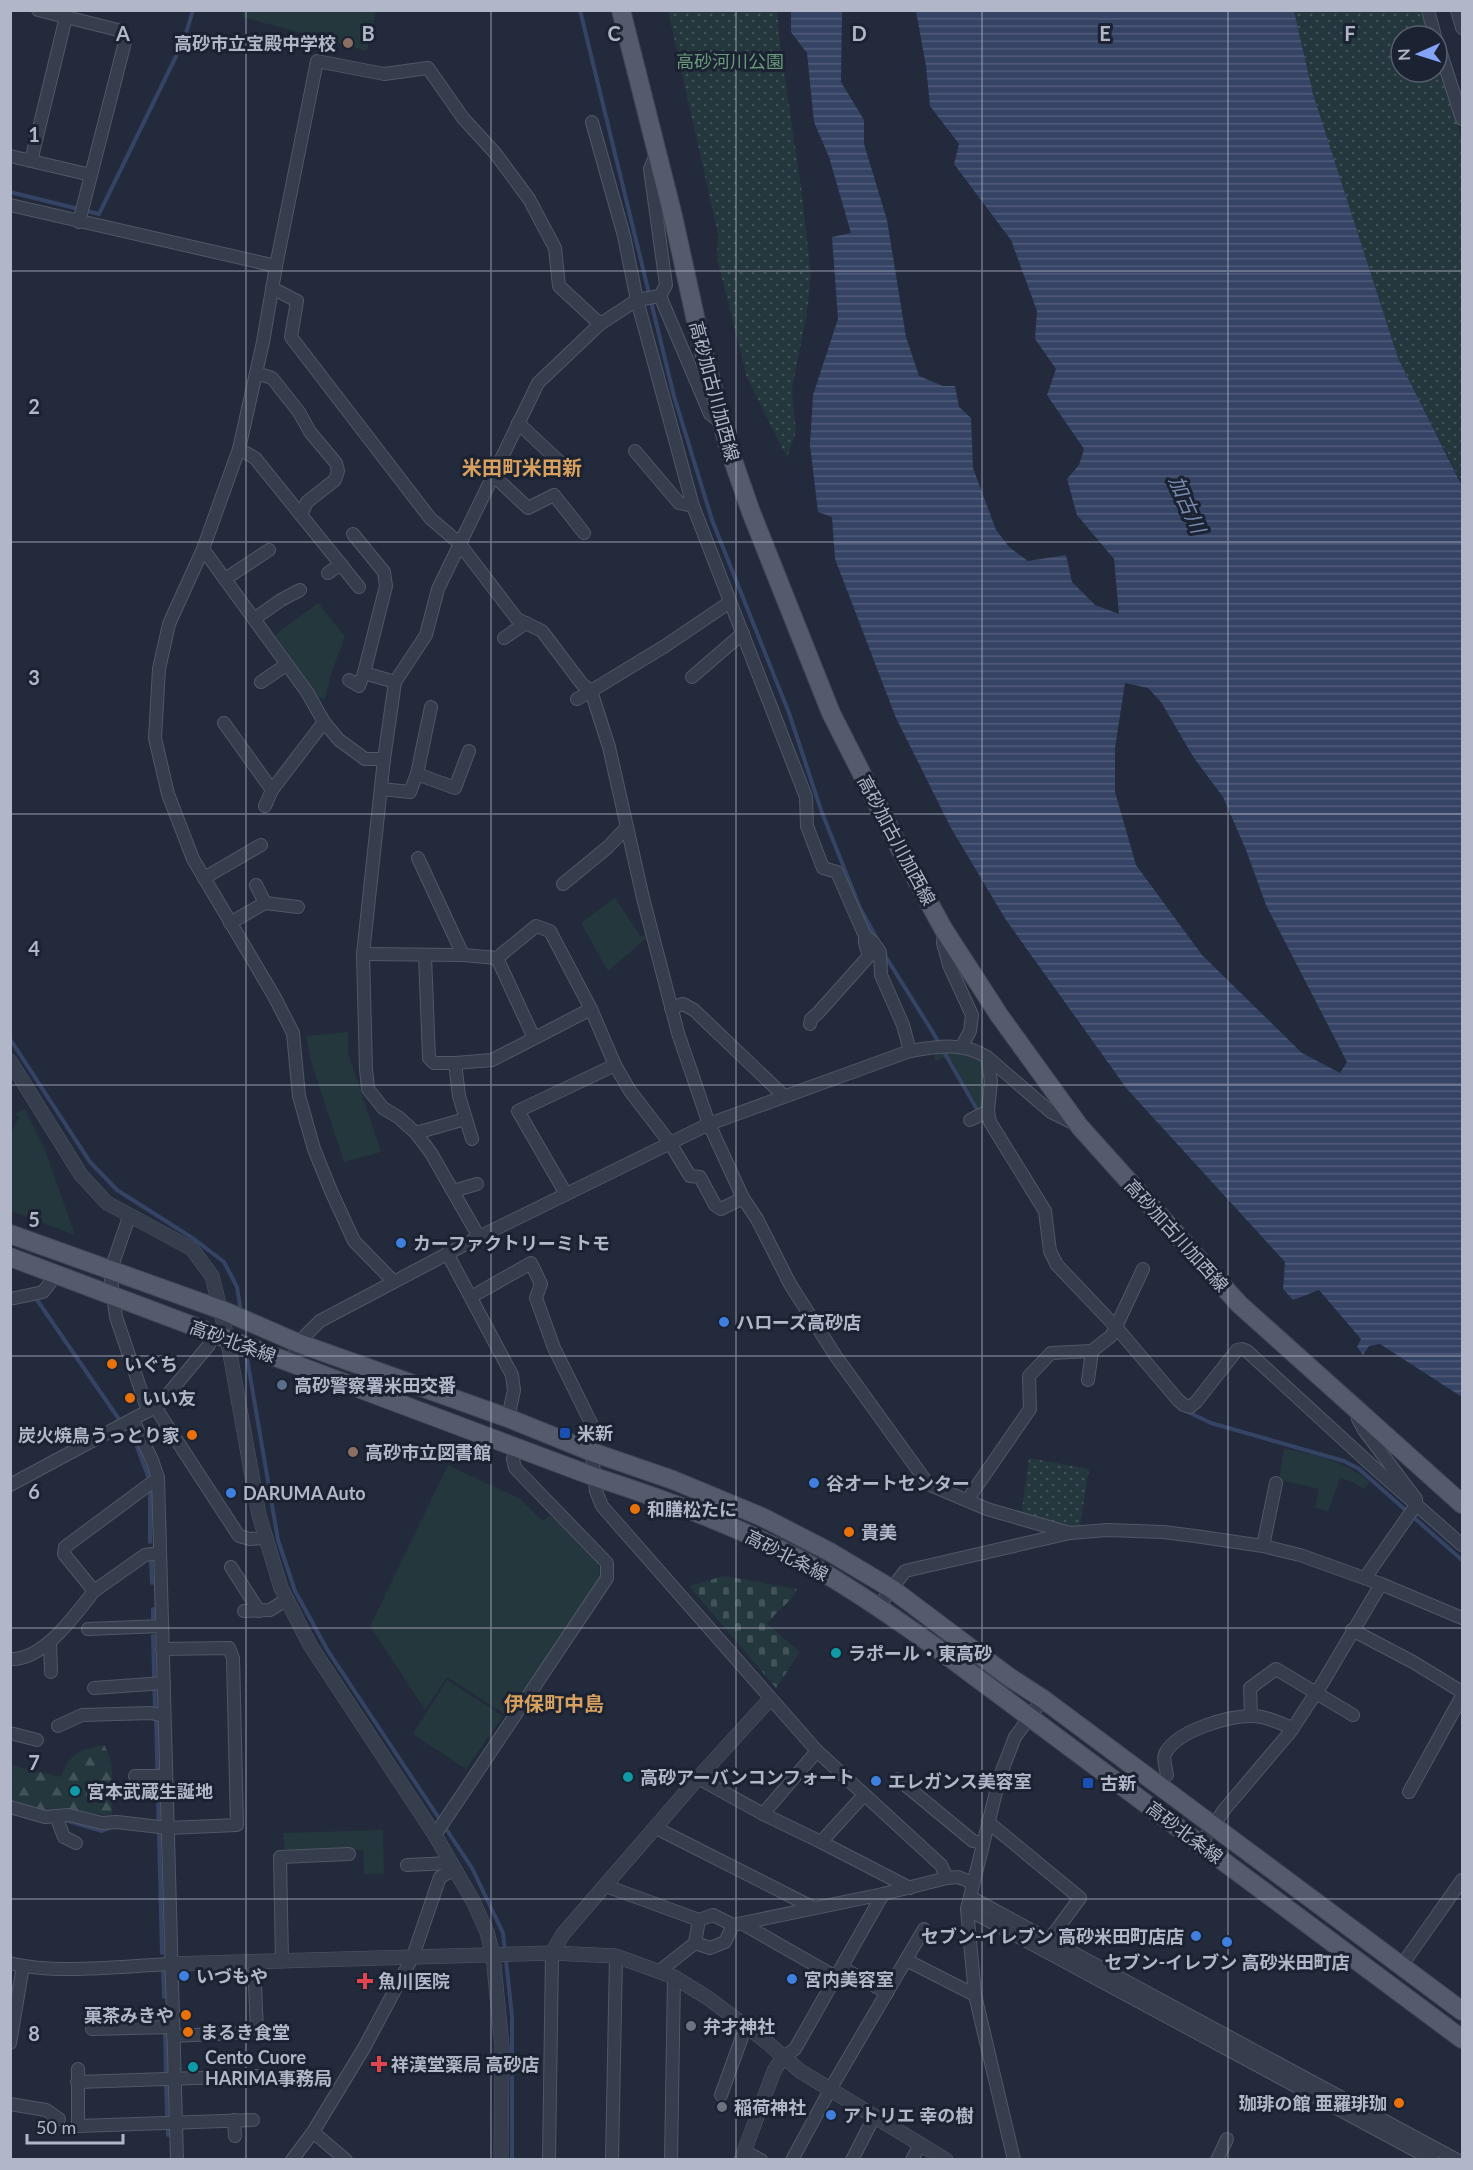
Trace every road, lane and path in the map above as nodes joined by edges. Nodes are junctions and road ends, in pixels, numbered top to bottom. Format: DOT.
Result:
graph roads {
  1 [pos="38,10"];
  2 [pos="621,10"];
  3 [pos="1458,10"];
  4 [pos="66,18"];
  5 [pos="1462,28"];
  6 [pos="1449,78"];
  7 [pos="1462,119"];
  8 [pos="592,122"];
  9 [pos="657,152"];
  10 [pos="10,156"];
  11 [pos="32,161"];
  12 [pos="91,175"];
  13 [pos="10,206"];
  14 [pos="79,222"];
  15 [pos="276,266"];
  16 [pos="272,288"];
  17 [pos="660,296"];
  18 [pos="637,300"];
  19 [pos="600,324"];
  20 [pos="256,372"];
  21 [pos="518,423"];
  22 [pos="723,423"];
  23 [pos="239,449"];
  24 [pos="635,451"];
  25 [pos="564,465"];
  26 [pos="493,475"];
  27 [pos="693,506"];
  28 [pos="301,515"];
  29 [pos="584,533"];
  30 [pos="353,534"];
  31 [pos="459,543"];
  32 [pos="203,549"];
  33 [pos="269,550"];
  34 [pos="340,564"];
  35 [pos="328,573"];
  36 [pos="225,579"];
  37 [pos="359,587"];
  38 [pos="300,590"];
  39 [pos="730,602"];
  40 [pos="254,619"];
  41 [pos="526,623"];
  42 [pos="743,633"];
  43 [pos="504,638"];
  44 [pos="286,664"];
  45 [pos="364,673"];
  46 [pos="692,677"];
  47 [pos="349,680"];
  48 [pos="261,682"];
  49 [pos="395,682"];
  50 [pos="591,691"];
  51 [pos="577,699"];
  52 [pos="431,707"];
  53 [pos="324,722"];
  54 [pos="224,723"];
  55 [pos="469,751"];
  56 [pos="384,759"];
  57 [pos="417,774"];
  58 [pos="381,789"];
  59 [pos="272,790"];
  60 [pos="265,806"];
  61 [pos="627,827"];
  62 [pos="261,845"];
  63 [pos="418,858"];
  64 [pos="204,878"];
  65 [pos="562,884"];
  66 [pos="256,885"];
  67 [pos="265,903"];
  68 [pos="298,907"];
  69 [pos="230,923"];
  70 [pos="944,930"];
  71 [pos="865,936"];
  72 [pos="363,954"];
  73 [pos="463,955"];
  74 [pos="425,956"];
  75 [pos="869,956"];
  76 [pos="497,958"];
  77 [pos="881,975"];
  78 [pos="671,1008"];
  79 [pos="591,1009"];
  80 [pos="810,1024"];
  81 [pos="534,1038"];
  82 [pos="962,1046"];
  83 [pos="910,1052"];
  84 [pos="987,1057"];
  85 [pos="10,1061"];
  86 [pos="455,1063"];
  87 [pos="615,1065"];
  88 [pos="784,1096"];
  89 [pos="465,1119"];
  90 [pos="709,1124"];
  91 [pos="1080,1127"];
  92 [pos="416,1133"];
  93 [pos="472,1139"];
  94 [pos="670,1143"];
  95 [pos="477,1184"];
  96 [pos="453,1191"];
  97 [pos="566,1194"];
  98 [pos="743,1198"];
  99 [pos="129,1217"];
  100 [pos="10,1234"];
  101 [pos="479,1237"];
  102 [pos="447,1253"];
  103 [pos="10,1257"];
  104 [pos="1143,1269"];
  105 [pos="110,1272"];
  106 [pos="56,1275"];
  107 [pos="393,1281"];
  108 [pos="471,1297"];
  109 [pos="114,1298"];
  110 [pos="10,1299"];
  111 [pos="222,1310"];
  112 [pos="1114,1331"];
  113 [pos="209,1332"];
  114 [pos="227,1337"];
  115 [pos="298,1343"];
  116 [pos="1092,1351"];
  117 [pos="291,1362"];
  118 [pos="1088,1380"];
  119 [pos="152,1409"];
  120 [pos="1358,1412"];
  121 [pos="508,1418"];
  122 [pos="133,1420"];
  123 [pos="517,1447"];
  124 [pos="592,1452"];
  125 [pos="595,1477"];
  126 [pos="152,1481"];
  127 [pos="1275,1483"];
  128 [pos="10,1485"];
  129 [pos="969,1501"];
  130 [pos="1462,1504"];
  131 [pos="1416,1505"];
  132 [pos="1070,1533"];
  133 [pos="265,1538"];
  134 [pos="1462,1545"];
  135 [pos="1263,1546"];
  136 [pos="153,1554"];
  137 [pos="231,1567"];
  138 [pos="1365,1578"];
  139 [pos="1381,1584"];
  140 [pos="892,1589"];
  141 [pos="94,1591"];
  142 [pos="286,1600"];
  143 [pos="878,1607"];
  144 [pos="244,1611"];
  145 [pos="258,1611"];
  146 [pos="1462,1618"];
  147 [pos="155,1627"];
  148 [pos="88,1629"];
  149 [pos="1352,1630"];
  150 [pos="50,1642"];
  151 [pos="162,1649"];
  152 [pos="10,1659"];
  153 [pos="51,1672"];
  154 [pos="157,1684"];
  155 [pos="94,1688"];
  156 [pos="1316,1693"];
  157 [pos="1462,1694"];
  158 [pos="770,1699"];
  159 [pos="1043,1699"];
  160 [pos="157,1714"];
  161 [pos="1353,1715"];
  162 [pos="1251,1716"];
  163 [pos="1029,1717"];
  164 [pos="58,1726"];
  165 [pos="1292,1728"];
  166 [pos="10,1733"];
  167 [pos="37,1740"];
  168 [pos="817,1751"];
  169 [pos="1167,1774"];
  170 [pos="135,1776"];
  171 [pos="166,1776"];
  172 [pos="698,1778"];
  173 [pos="898,1779"];
  174 [pos="1409,1792"];
  175 [pos="864,1795"];
  176 [pos="10,1807"];
  177 [pos="763,1814"];
  178 [pos="56,1816"];
  179 [pos="988,1822"];
  180 [pos="1213,1827"];
  181 [pos="168,1828"];
  182 [pos="656,1828"];
  183 [pos="435,1835"];
  184 [pos="821,1842"];
  185 [pos="76,1843"];
  186 [pos="982,1843"];
  187 [pos="1201,1843"];
  188 [pos="349,1854"];
  189 [pos="407,1864"];
  190 [pos="452,1866"];
  191 [pos="947,1878"];
  192 [pos="1462,1880"];
  193 [pos="973,1883"];
  194 [pos="606,1886"];
  195 [pos="910,1888"];
  196 [pos="883,1894"];
  197 [pos="968,1903"];
  198 [pos="814,1908"];
  199 [pos="699,1920"];
  200 [pos="738,1925"];
  201 [pos="924,1929"];
  202 [pos="1049,1940"];
  203 [pos="695,1943"];
  204 [pos="552,1953"];
  205 [pos="493,1955"];
  206 [pos="414,1956"];
  207 [pos="616,1956"];
  208 [pos="282,1960"];
  209 [pos="906,1960"];
  210 [pos="254,1961"];
  211 [pos="10,1963"];
  212 [pos="172,1964"];
  213 [pos="1402,1965"];
  214 [pos="23,1966"];
  215 [pos="1089,1968"];
  216 [pos="661,1970"];
  217 [pos="840,1972"];
  218 [pos="674,1977"];
  219 [pos="887,1993"];
  220 [pos="975,1995"];
  221 [pos="1462,2011"];
  222 [pos="1192,2023"];
  223 [pos="746,2026"];
  224 [pos="92,2029"];
  225 [pos="169,2029"];
  226 [pos="1462,2039"];
  227 [pos="10,2043"];
  228 [pos="783,2057"];
  229 [pos="78,2069"];
  230 [pos="258,2076"];
  231 [pos="175,2078"];
  232 [pos="726,2080"];
  233 [pos="77,2082"];
  234 [pos="739,2085"];
  235 [pos="831,2088"];
  236 [pos="721,2094"];
  237 [pos="10,2104"];
  238 [pos="874,2116"];
  239 [pos="59,2119"];
  240 [pos="234,2120"];
  241 [pos="253,2120"];
  242 [pos="176,2122"];
  243 [pos="313,2132"];
  244 [pos="235,2136"];
  245 [pos="1227,2139"];
  246 [pos="920,2144"];
  247 [pos="742,2155"];
  248 [pos="1416,2155"];
  249 [pos="1217,2159"];
  250 [pos="177,2160"];
  251 [pos="292,2160"];
  252 [pos="346,2160"];
  253 [pos="501,2160"];
  254 [pos="549,2160"];
  255 [pos="612,2160"];
  256 [pos="671,2160"];
  257 [pos="762,2160"];
  258 [pos="792,2160"];
  259 [pos="852,2160"];
  260 [pos="912,2160"];
  261 [pos="946,2160"];
  262 [pos="1014,2160"];
  263 [pos="1434,2160"];
  264 [pos="1457,2160"];
  1 -- 4 [label="street"];
  2 -- 9 [label="main road, 高砂加古川加西線"];
  3 -- 5 [label="street"];
  4 -- 11 [label="street"];
  4 -- 12 [label="street"];
  6 -- 7 [label="street"];
  8 -- 18 [label="street"];
  9 -- 17 [label="street"];
  9 -- 22 [label="main road, 高砂加古川加西線"];
  10 -- 11 [label="street"];
  11 -- 12 [label="street"];
  12 -- 14 [label="street"];
  13 -- 14 [label="street"];
  14 -- 15 [label="street"];
  15 -- 16 [label="street"];
  15 -- 19 [label="street"];
  16 -- 20 [label="street"];
  16 -- 31 [label="street"];
  17 -- 18 [label="street"];
  17 -- 22 [label="street"];
  18 -- 19 [label="street"];
  18 -- 27 [label="street"];
  19 -- 21 [label="street"];
  20 -- 23 [label="street"];
  20 -- 28 [label="street"];
  21 -- 25 [label="street"];
  21 -- 26 [label="street"];
  22 -- 70 [label="main road, 高砂加古川加西線"];
  23 -- 28 [label="street"];
  23 -- 32 [label="street"];
  24 -- 27 [label="street"];
  26 -- 29 [label="street"];
  26 -- 31 [label="street"];
  27 -- 39 [label="street"];
  28 -- 34 [label="street"];
  30 -- 45 [label="street"];
  31 -- 41 [label="street"];
  31 -- 49 [label="street"];
  32 -- 36 [label="street"];
  32 -- 64 [label="street"];
  33 -- 36 [label="street"];
  34 -- 35 [label="street"];
  34 -- 37 [label="street"];
  36 -- 40 [label="street"];
  38 -- 40 [label="street"];
  39 -- 42 [label="street"];
  39 -- 50 [label="street"];
  40 -- 44 [label="street"];
  41 -- 43 [label="street"];
  41 -- 50 [label="street"];
  42 -- 46 [label="street"];
  42 -- 71 [label="street"];
  44 -- 48 [label="street"];
  44 -- 53 [label="street"];
  45 -- 47 [label="street"];
  45 -- 49 [label="street"];
  49 -- 56 [label="street"];
  50 -- 51 [label="street"];
  50 -- 61 [label="street"];
  52 -- 57 [label="street"];
  53 -- 56 [label="street"];
  53 -- 59 [label="street"];
  54 -- 59 [label="street"];
  55 -- 57 [label="street"];
  56 -- 58 [label="street"];
  57 -- 58 [label="street"];
  58 -- 72 [label="street"];
  59 -- 60 [label="street"];
  61 -- 65 [label="street"];
  61 -- 78 [label="street"];
  62 -- 64 [label="street"];
  63 -- 73 [label="street"];
  64 -- 69 [label="street"];
  66 -- 67 [label="street"];
  67 -- 68 [label="street"];
  67 -- 69 [label="street"];
  69 -- 107 [label="street"];
  70 -- 82 [label="street"];
  70 -- 91 [label="main road, 高砂加古川加西線"];
  71 -- 75 [label="street"];
  71 -- 77 [label="street"];
  72 -- 74 [label="street"];
  72 -- 92 [label="street"];
  73 -- 74 [label="street"];
  73 -- 76 [label="street"];
  74 -- 86 [label="street"];
  75 -- 77 [label="street"];
  75 -- 80 [label="street"];
  76 -- 79 [label="street"];
  76 -- 81 [label="street"];
  77 -- 83 [label="street"];
  78 -- 88 [label="street"];
  78 -- 90 [label="street"];
  79 -- 81 [label="street"];
  79 -- 87 [label="street"];
  81 -- 86 [label="street"];
  82 -- 83 [label="street"];
  82 -- 84 [label="street"];
  83 -- 88 [label="street"];
  84 -- 91 [label="street"];
  84 -- 112 [label="street"];
  85 -- 99 [label="street"];
  86 -- 89 [label="street"];
  87 -- 94 [label="street"];
  87 -- 97 [label="street"];
  88 -- 90 [label="street"];
  89 -- 92 [label="street"];
  89 -- 93 [label="street"];
  90 -- 94 [label="street"];
  90 -- 98 [label="street"];
  91 -- 120 [label="main road, 高砂加古川加西線"];
  92 -- 96 [label="street"];
  94 -- 97 [label="street"];
  94 -- 98 [label="street"];
  95 -- 96 [label="street"];
  96 -- 101 [label="street"];
  97 -- 101 [label="street"];
  98 -- 129 [label="street"];
  99 -- 105 [label="street"];
  99 -- 111 [label="street"];
  100 -- 105 [label="main road, 高砂北条線"];
  101 -- 102 [label="street"];
  102 -- 107 [label="street"];
  102 -- 108 [label="street"];
  103 -- 106 [label="main road, 高砂北条線"];
  104 -- 112 [label="street"];
  105 -- 109 [label="street"];
  105 -- 111 [label="main road, 高砂北条線"];
  106 -- 109 [label="main road, 高砂北条線"];
  106 -- 110 [label="street"];
  107 -- 115 [label="street"];
  108 -- 121 [label="street"];
  108 -- 124 [label="street"];
  109 -- 113 [label="main road, 高砂北条線"];
  109 -- 119 [label="street"];
  111 -- 114 [label="street"];
  111 -- 115 [label="main road, 高砂北条線"];
  112 -- 116 [label="street"];
  112 -- 131 [label="street"];
  113 -- 114 [label="main road, 高砂北条線"];
  113 -- 119 [label="street"];
  114 -- 117 [label="main road, 高砂北条線"];
  114 -- 133 [label="street"];
  115 -- 117 [label="street"];
  115 -- 121 [label="main road, 高砂北条線"];
  116 -- 118 [label="street"];
  116 -- 129 [label="street"];
  117 -- 123 [label="main road, 高砂北条線"];
  119 -- 122 [label="street"];
  119 -- 133 [label="street"];
  120 -- 130 [label="main road, 高砂加古川加西線"];
  120 -- 131 [label="street"];
  121 -- 124 [label="main road, 高砂北条線"];
  122 -- 126 [label="street"];
  122 -- 128 [label="street"];
  123 -- 125 [label="main road, 高砂北条線"];
  123 -- 183 [label="street"];
  124 -- 125 [label="street"];
  124 -- 140 [label="main road, 高砂北条線"];
  125 -- 143 [label="main road, 高砂北条線"];
  125 -- 158 [label="street"];
  126 -- 136 [label="street"];
  126 -- 141 [label="street"];
  127 -- 135 [label="street"];
  129 -- 132 [label="street"];
  131 -- 134 [label="street"];
  131 -- 138 [label="street"];
  132 -- 135 [label="street"];
  132 -- 140 [label="street"];
  133 -- 142 [label="street"];
  135 -- 138 [label="street"];
  136 -- 141 [label="street"];
  136 -- 147 [label="street"];
  137 -- 145 [label="street"];
  138 -- 139 [label="street"];
  139 -- 146 [label="street"];
  139 -- 149 [label="street"];
  140 -- 143 [label="street"];
  140 -- 159 [label="main road, 高砂北条線"];
  141 -- 150 [label="street"];
  142 -- 145 [label="street"];
  142 -- 183 [label="street"];
  143 -- 163 [label="main road, 高砂北条線"];
  144 -- 145 [label="street"];
  147 -- 148 [label="street"];
  147 -- 151 [label="street"];
  149 -- 156 [label="street"];
  149 -- 157 [label="street"];
  150 -- 152 [label="street"];
  150 -- 153 [label="street"];
  151 -- 154 [label="street"];
  151 -- 181 [label="street"];
  154 -- 155 [label="street"];
  154 -- 160 [label="street"];
  156 -- 161 [label="street"];
  156 -- 162 [label="street"];
  156 -- 165 [label="street"];
  157 -- 174 [label="street"];
  158 -- 168 [label="street"];
  158 -- 172 [label="street"];
  159 -- 163 [label="street"];
  159 -- 180 [label="main road, 高砂北条線"];
  160 -- 164 [label="street"];
  160 -- 171 [label="street"];
  162 -- 165 [label="street"];
  162 -- 169 [label="street"];
  163 -- 179 [label="street"];
  163 -- 187 [label="main road, 高砂北条線"];
  165 -- 180 [label="street"];
  166 -- 167 [label="street"];
  168 -- 175 [label="street"];
  168 -- 177 [label="street"];
  170 -- 171 [label="street"];
  171 -- 181 [label="street"];
  172 -- 177 [label="street"];
  172 -- 182 [label="street"];
  173 -- 186 [label="street"];
  175 -- 184 [label="street"];
  175 -- 191 [label="street"];
  176 -- 178 [label="street"];
  177 -- 184 [label="street"];
  178 -- 181 [label="street"];
  178 -- 185 [label="street"];
  179 -- 186 [label="street"];
  179 -- 202 [label="street"];
  180 -- 187 [label="street"];
  180 -- 213 [label="main road, 高砂北条線"];
  181 -- 212 [label="street"];
  182 -- 194 [label="street"];
  182 -- 198 [label="street"];
  183 -- 190 [label="street"];
  184 -- 195 [label="street"];
  186 -- 193 [label="street"];
  187 -- 226 [label="main road, 高砂北条線"];
  188 -- 208 [label="street"];
  189 -- 190 [label="street"];
  190 -- 205 [label="street"];
  190 -- 206 [label="street"];
  191 -- 193 [label="street"];
  191 -- 195 [label="street"];
  192 -- 213 [label="street"];
  193 -- 197 [label="street"];
  194 -- 199 [label="street"];
  194 -- 204 [label="street"];
  195 -- 196 [label="street"];
  196 -- 198 [label="street"];
  196 -- 217 [label="street"];
  197 -- 202 [label="street"];
  197 -- 215 [label="street"];
  197 -- 220 [label="street"];
  198 -- 200 [label="street"];
  199 -- 200 [label="street"];
  199 -- 203 [label="street"];
  200 -- 203 [label="street"];
  200 -- 217 [label="street"];
  201 -- 209 [label="street"];
  202 -- 215 [label="street"];
  203 -- 216 [label="street"];
  204 -- 205 [label="street"];
  204 -- 207 [label="street"];
  204 -- 254 [label="street"];
  205 -- 206 [label="street"];
  205 -- 253 [label="street"];
  206 -- 208 [label="street"];
  206 -- 243 [label="street"];
  207 -- 216 [label="street"];
  207 -- 255 [label="street"];
  208 -- 210 [label="street"];
  209 -- 219 [label="street"];
  209 -- 220 [label="street"];
  210 -- 212 [label="street"];
  210 -- 225 [label="street"];
  211 -- 214 [label="street"];
  212 -- 214 [label="street"];
  212 -- 225 [label="street"];
  213 -- 221 [label="main road, 高砂北条線"];
  214 -- 227 [label="street"];
  215 -- 222 [label="street"];
  216 -- 218 [label="street"];
  217 -- 219 [label="street"];
  217 -- 228 [label="street"];
  218 -- 223 [label="street"];
  218 -- 256 [label="street"];
  219 -- 235 [label="street"];
  220 -- 262 [label="street"];
  222 -- 248 [label="street"];
  222 -- 264 [label="street"];
  223 -- 228 [label="street"];
  223 -- 232 [label="street"];
  224 -- 225 [label="street"];
  225 -- 231 [label="street"];
  228 -- 235 [label="street"];
  228 -- 247 [label="street"];
  229 -- 233 [label="street"];
  230 -- 231 [label="street"];
  231 -- 233 [label="street"];
  231 -- 242 [label="street"];
  232 -- 234 [label="street"];
  232 -- 236 [label="street"];
  233 -- 242 [label="street"];
  235 -- 238 [label="street"];
  235 -- 258 [label="street"];
  237 -- 239 [label="street"];
  238 -- 246 [label="street"];
  238 -- 259 [label="street"];
  240 -- 241 [label="street"];
  240 -- 242 [label="street"];
  240 -- 244 [label="street"];
  242 -- 250 [label="street"];
  243 -- 251 [label="street"];
  243 -- 252 [label="street"];
  245 -- 249 [label="street"];
  246 -- 260 [label="street"];
  246 -- 261 [label="street"];
  247 -- 257 [label="street"];
  248 -- 263 [label="street"];
}
